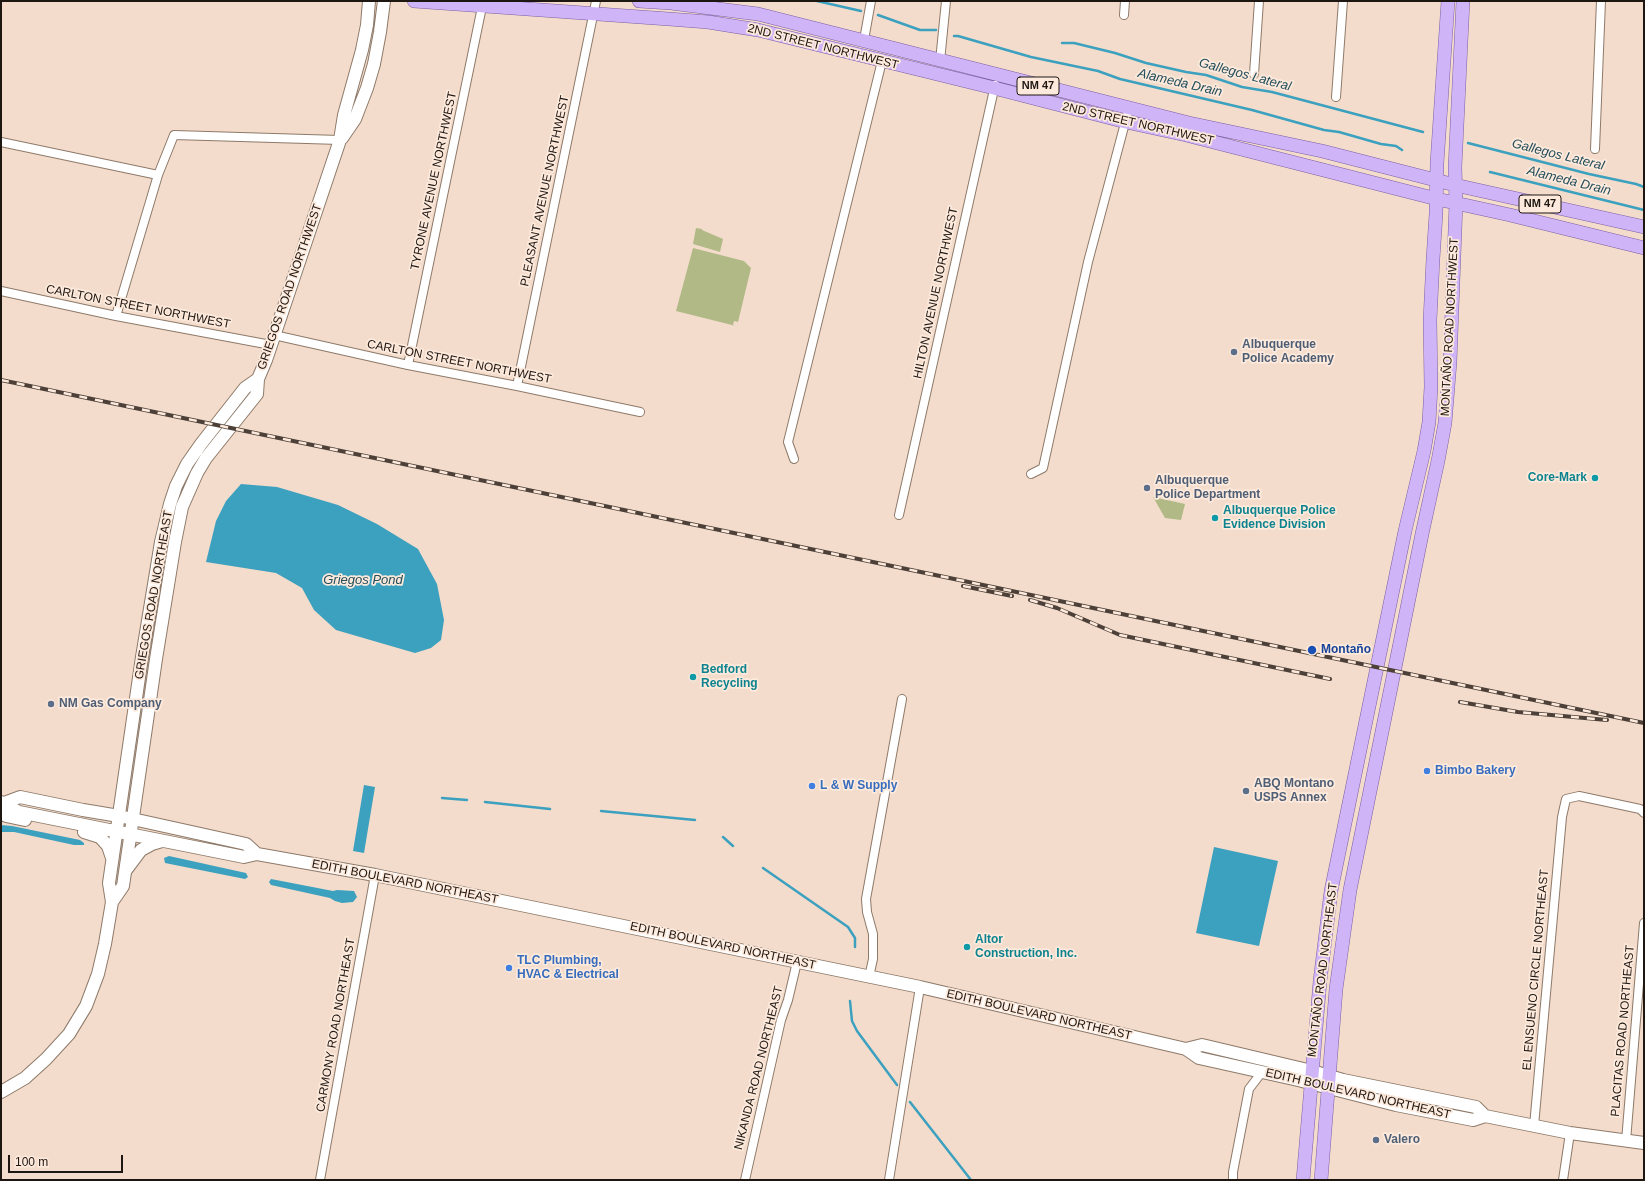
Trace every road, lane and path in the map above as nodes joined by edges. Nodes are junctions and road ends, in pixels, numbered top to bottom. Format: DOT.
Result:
graph roads {
  1 [pos="369,1"];
  2 [pos="384,1"];
  3 [pos="414,1"];
  4 [pos="639,1"];
  5 [pos="870,1"];
  6 [pos="946,1"];
  7 [pos="1125,1"];
  8 [pos="1259,1"];
  9 [pos="1343,1"];
  10 [pos="1448,1"];
  11 [pos="1463,1"];
  12 [pos="1601,1"];
  13 [pos="482,3"];
  14 [pos="596,7"];
  15 [pos="1124,15"];
  16 [pos="864,40"];
  17 [pos="882,61"];
  18 [pos="940,61"];
  19 [pos="1254,74"];
  20 [pos="995,82"];
  21 [pos="1336,97"];
  22 [pos="1129,108"];
  23 [pos="1126,122"];
  24 [pos="340,140"];
  25 [pos="1,142"];
  26 [pos="1595,149"];
  27 [pos="158,175"];
  28 [pos="1437,180"];
  29 [pos="1455,185"];
  30 [pos="1436,199"];
  31 [pos="1456,203"];
  32 [pos="1644,227"];
  33 [pos="1644,248"];
  34 [pos="1,291"];
  35 [pos="116,316"];
  36 [pos="272,340"];
  37 [pos="408,365"];
  38 [pos="258,379"];
  39 [pos="517,386"];
  40 [pos="640,412"];
  41 [pos="230,428"];
  42 [pos="794,460"];
  43 [pos="1031,474"];
  44 [pos="899,515"];
  45 [pos="1376,668"];
  46 [pos="1394,671"];
  47 [pos="902,699"];
  48 [pos="2,805"];
  49 [pos="1644,813"];
  50 [pos="119,816"];
  51 [pos="133,819"];
  52 [pos="117,831"];
  53 [pos="131,834"];
  54 [pos="163,840"];
  55 [pos="257,854"];
  56 [pos="112,860"];
  57 [pos="125,871"];
  58 [pos="376,875"];
  59 [pos="112,902"];
  60 [pos="1644,923"];
  61 [pos="797,962"];
  62 [pos="869,977"];
  63 [pos="920,987"];
  64 [pos="1186,1049"];
  65 [pos="1262,1072"];
  66 [pos="1311,1077"];
  67 [pos="1329,1081"];
  68 [pos="1,1092"];
  69 [pos="1534,1126"];
  70 [pos="1570,1133"];
  71 [pos="1626,1141"];
  72 [pos="1644,1143"];
  73 [pos="320,1180"];
  74 [pos="745,1180"];
  75 [pos="889,1180"];
  76 [pos="1233,1180"];
  77 [pos="1303,1180"];
  78 [pos="1321,1180"];
  79 [pos="1563,1180"];
  1 -- 24 [label="street, GRIEGOS ROAD NORTHWEST"];
  2 -- 24 [label="street, GRIEGOS ROAD NORTHWEST"];
  3 -- 13 [label="main road, 2ND STREET NORTHWEST / NM 47"];
  4 -- 16 [label="main road, 2ND STREET NORTHWEST / NM 47"];
  5 -- 16 [label="street"];
  6 -- 18 [label="street"];
  7 -- 15 [label="street"];
  8 -- 19 [label="street"];
  9 -- 21 [label="street"];
  10 -- 28 [label="main road, MONTAÑO ROAD NORTHWEST"];
  11 -- 29 [label="main road, MONTAÑO ROAD NORTHWEST"];
  12 -- 26 [label="street"];
  13 -- 14 [label="main road, 2ND STREET NORTHWEST / NM 47"];
  13 -- 37 [label="street, TYRONE AVENUE NORTHWEST"];
  14 -- 17 [label="main road, 2ND STREET NORTHWEST / NM 47"];
  14 -- 39 [label="street, PLEASANT AVENUE NORTHWEST"];
  16 -- 18 [label="main road, 2ND STREET NORTHWEST / NM 47"];
  17 -- 20 [label="main road, 2ND STREET NORTHWEST / NM 47"];
  17 -- 42 [label="street"];
  18 -- 20 [label="main road, 2ND STREET NORTHWEST / NM 47"];
  20 -- 22 [label="main road, 2ND STREET NORTHWEST / NM 47"];
  20 -- 23 [label="main road, 2ND STREET NORTHWEST / NM 47"];
  20 -- 44 [label="street, HILTON AVENUE NORTHWEST"];
  22 -- 23 [label="street"];
  22 -- 28 [label="main road, 2ND STREET NORTHWEST / NM 47"];
  23 -- 30 [label="main road, 2ND STREET NORTHWEST / NM 47"];
  23 -- 43 [label="street"];
  24 -- 27 [label="street"];
  24 -- 36 [label="street, GRIEGOS ROAD NORTHWEST"];
  25 -- 27 [label="street"];
  27 -- 35 [label="street"];
  28 -- 29 [label="main road, 2ND STREET NORTHWEST / NM 47"];
  28 -- 30 [label="main road, MONTAÑO ROAD NORTHWEST"];
  29 -- 31 [label="main road, MONTAÑO ROAD NORTHWEST"];
  29 -- 32 [label="main road, 2ND STREET NORTHWEST / NM 47"];
  30 -- 31 [label="main road, 2ND STREET NORTHWEST / NM 47"];
  30 -- 45 [label="main road, MONTAÑO ROAD NORTHWEST"];
  31 -- 33 [label="main road, 2ND STREET NORTHWEST / NM 47"];
  31 -- 46 [label="main road, MONTAÑO ROAD NORTHWEST"];
  34 -- 35 [label="street, CARLTON STREET NORTHWEST"];
  35 -- 36 [label="street, CARLTON STREET NORTHWEST"];
  36 -- 37 [label="street, CARLTON STREET NORTHWEST"];
  36 -- 38 [label="street, GRIEGOS ROAD NORTHWEST"];
  37 -- 39 [label="street, CARLTON STREET NORTHWEST"];
  38 -- 41 [label="street, GRIEGOS ROAD NORTHWEST"];
  38 -- 50 [label="street, GRIEGOS ROAD NORTHEAST"];
  39 -- 40 [label="street, CARLTON STREET NORTHWEST"];
  41 -- 51 [label="street, GRIEGOS ROAD NORTHEAST"];
  45 -- 66 [label="main road, MONTAÑO ROAD NORTHEAST"];
  46 -- 67 [label="main road, MONTAÑO ROAD NORTHEAST"];
  47 -- 62 [label="street"];
  48 -- 50 [label="street, EDITH BOULEVARD NORTHEAST"];
  48 -- 52 [label="street, EDITH BOULEVARD NORTHEAST"];
  48 -- 56 [label="street"];
  49 -- 69 [label="street, EL ENSUENO CIRCLE NORTHEAST"];
  50 -- 51 [label="street, EDITH BOULEVARD NORTHEAST"];
  50 -- 52 [label="street, GRIEGOS ROAD NORTHEAST"];
  51 -- 53 [label="street, GRIEGOS ROAD NORTHEAST"];
  51 -- 55 [label="street, EDITH BOULEVARD NORTHEAST"];
  52 -- 53 [label="street, EDITH BOULEVARD NORTHEAST"];
  52 -- 56 [label="street, GRIEGOS ROAD NORTHEAST"];
  53 -- 54 [label="street, EDITH BOULEVARD NORTHEAST"];
  53 -- 57 [label="street, GRIEGOS ROAD NORTHEAST"];
  54 -- 55 [label="street, EDITH BOULEVARD NORTHEAST"];
  54 -- 57 [label="street"];
  55 -- 58 [label="street, EDITH BOULEVARD NORTHEAST"];
  56 -- 59 [label="street, GRIEGOS ROAD NORTHEAST"];
  57 -- 59 [label="street, GRIEGOS ROAD NORTHEAST"];
  58 -- 61 [label="street, EDITH BOULEVARD NORTHEAST"];
  58 -- 73 [label="street, CARMONY ROAD NORTHEAST"];
  59 -- 68 [label="street"];
  60 -- 71 [label="street, PLACITAS ROAD NORTHEAST"];
  61 -- 62 [label="street, EDITH BOULEVARD NORTHEAST"];
  61 -- 74 [label="street, NIKANDA ROAD NORTHEAST"];
  62 -- 63 [label="street, EDITH BOULEVARD NORTHEAST"];
  63 -- 64 [label="street, EDITH BOULEVARD NORTHEAST"];
  63 -- 75 [label="street"];
  64 -- 65 [label="street, EDITH BOULEVARD NORTHEAST"];
  64 -- 66 [label="street, EDITH BOULEVARD NORTHEAST"];
  65 -- 66 [label="street, EDITH BOULEVARD NORTHEAST"];
  65 -- 76 [label="street"];
  66 -- 67 [label="street, EDITH BOULEVARD NORTHEAST"];
  66 -- 77 [label="main road, MONTAÑO ROAD NORTHEAST"];
  67 -- 69 [label="street, EDITH BOULEVARD NORTHEAST"];
  67 -- 78 [label="main road, MONTAÑO ROAD NORTHEAST"];
  69 -- 70 [label="street, EDITH BOULEVARD NORTHEAST"];
  70 -- 71 [label="street, EDITH BOULEVARD NORTHEAST"];
  70 -- 79 [label="street"];
  71 -- 72 [label="street, EDITH BOULEVARD NORTHEAST"];
}
